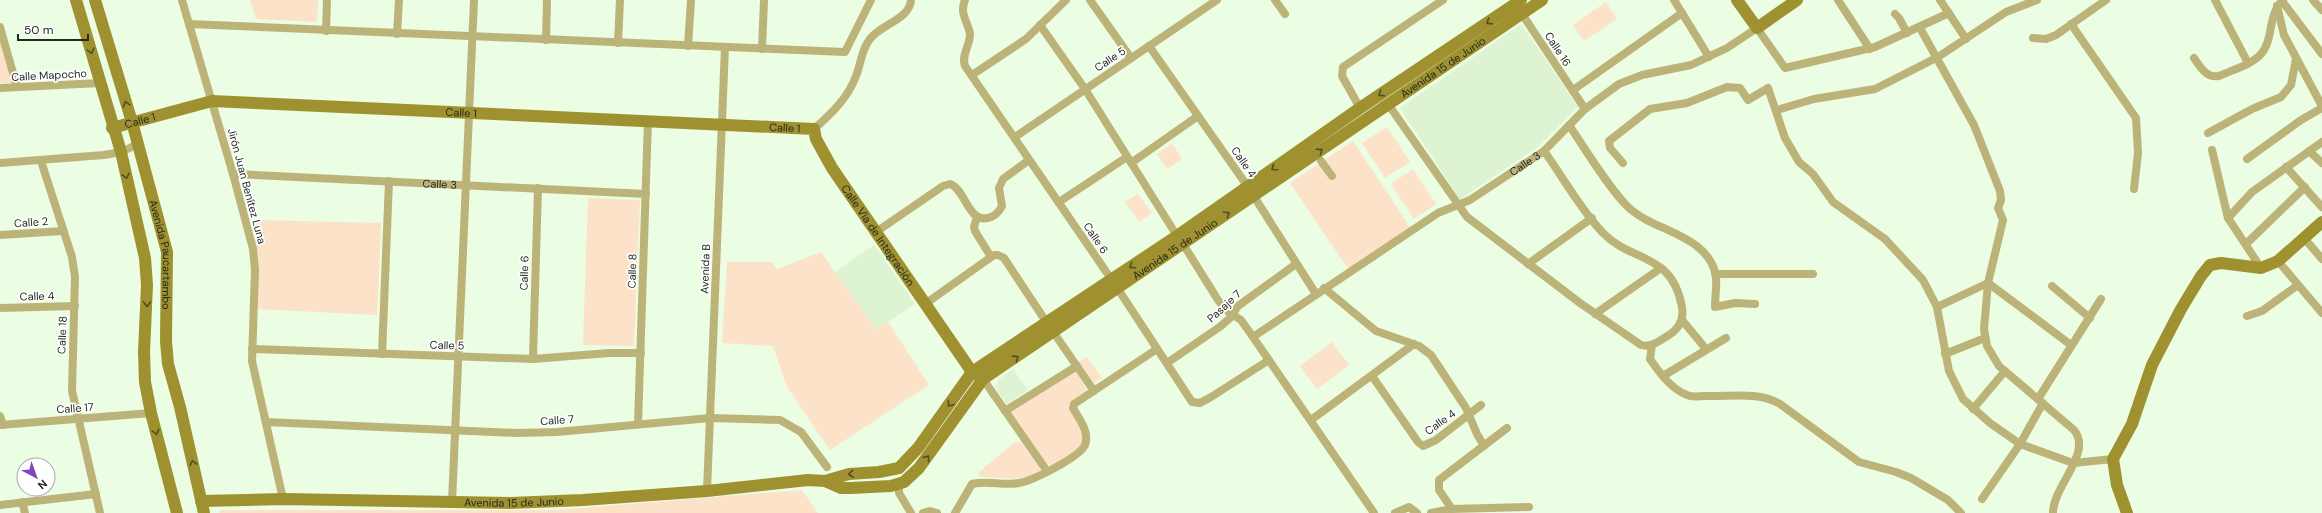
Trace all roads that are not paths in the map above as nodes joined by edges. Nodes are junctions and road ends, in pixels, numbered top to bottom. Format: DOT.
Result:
graph roads {
  1 [pos="76,0"];
  2 [pos="95,0"];
  3 [pos="182,0"];
  4 [pos="327,0"];
  5 [pos="399,0"];
  6 [pos="474,0"];
  7 [pos="547,0"];
  8 [pos="620,0"];
  9 [pos="691,0"];
  10 [pos="764,0"];
  11 [pos="871,0"];
  12 [pos="911,0"];
  13 [pos="1066,0"];
  14 [pos="1090,0"];
  15 [pos="1217,0"];
  16 [pos="1275,0"];
  17 [pos="1443,0"];
  18 [pos="1542,0"];
  19 [pos="1674,0"];
  20 [pos="1737,0"];
  21 [pos="1797,0"];
  22 [pos="1838,0"];
  23 [pos="1940,0"];
  24 [pos="2037,0"];
  25 [pos="2106,0"];
  26 [pos="2215,0"];
  27 [pos="2313,0"];
  28 [pos="2027,2"];
  29 [pos="2281,2"];
  30 [pos="964,3"];
  31 [pos="1518,4"];
  32 [pos="2322,10"];
  33 [pos="1682,13"];
  34 [pos="1949,13"];
  35 [pos="1285,14"];
  36 [pos="1894,14"];
  37 [pos="189,24"];
  38 [pos="2071,24"];
  39 [pos="1040,25"];
  40 [pos="0,27"];
  41 [pos="1757,28"];
  42 [pos="1920,28"];
  43 [pos="326,31"];
  44 [pos="1908,33"];
  45 [pos="397,34"];
  46 [pos="472,37"];
  47 [pos="2033,38"];
  48 [pos="1966,39"];
  49 [pos="546,40"];
  50 [pos="618,43"];
  51 [pos="688,46"];
  52 [pos="1150,46"];
  53 [pos="724,47"];
  54 [pos="762,49"];
  55 [pos="1870,49"];
  56 [pos="2322,54"];
  57 [pos="1709,57"];
  58 [pos="1130,58"];
  59 [pos="1938,58"];
  60 [pos="2194,58"];
  61 [pos="2296,59"];
  62 [pos="2248,63"];
  63 [pos="972,76"];
  64 [pos="100,83"];
  65 [pos="17,87"];
  66 [pos="0,88"];
  67 [pos="1085,89"];
  68 [pos="1573,90"];
  69 [pos="212,101"];
  70 [pos="1388,104"];
  71 [pos="2322,107"];
  72 [pos="1360,108"];
  73 [pos="1585,110"];
  74 [pos="1777,110"];
  75 [pos="469,113"];
  76 [pos="1198,116"];
  77 [pos="648,120"];
  78 [pos="132,122"];
  79 [pos="722,124"];
  80 [pos="1569,125"];
  81 [pos="112,128"];
  82 [pos="814,129"];
  83 [pos="2208,132"];
  84 [pos="1015,137"];
  85 [pos="2322,142"];
  86 [pos="138,144"];
  87 [pos="2212,150"];
  88 [pos="1544,151"];
  89 [pos="2310,151"];
  90 [pos="121,152"];
  91 [pos="2247,159"];
  92 [pos="1029,160"];
  93 [pos="1129,160"];
  94 [pos="40,161"];
  95 [pos="1321,161"];
  96 [pos="0,163"];
  97 [pos="1623,163"];
  98 [pos="2322,163"];
  99 [pos="2286,167"];
  100 [pos="233,174"];
  101 [pos="1332,176"];
  102 [pos="389,182"];
  103 [pos="466,185"];
  104 [pos="2305,187"];
  105 [pos="538,188"];
  106 [pos="2134,189"];
  107 [pos="1250,192"];
  108 [pos="646,194"];
  109 [pos="1059,202"];
  110 [pos="1457,205"];
  111 [pos="2322,207"];
  112 [pos="977,217"];
  113 [pos="1592,218"];
  114 [pos="2228,218"];
  115 [pos="2322,222"];
  116 [pos="63,231"];
  117 [pos="876,232"];
  118 [pos="0,235"];
  119 [pos="2304,238"];
  120 [pos="1180,240"];
  121 [pos="2246,244"];
  122 [pos="991,257"];
  123 [pos="2322,259"];
  124 [pos="2278,262"];
  125 [pos="1296,264"];
  126 [pos="1528,264"];
  127 [pos="1661,268"];
  128 [pos="2261,268"];
  129 [pos="1716,274"];
  130 [pos="1813,274"];
  131 [pos="1988,283"];
  132 [pos="1114,284"];
  133 [pos="2298,285"];
  134 [pos="2052,286"];
  135 [pos="1324,288"];
  136 [pos="1316,294"];
  137 [pos="2101,299"];
  138 [pos="925,304"];
  139 [pos="1755,304"];
  140 [pos="75,306"];
  141 [pos="1936,306"];
  142 [pos="0,308"];
  143 [pos="2322,313"];
  144 [pos="1595,314"];
  145 [pos="1232,315"];
  146 [pos="2247,316"];
  147 [pos="2090,318"];
  148 [pos="1682,320"];
  149 [pos="1050,328"];
  150 [pos="1253,337"];
  151 [pos="1726,338"];
  152 [pos="1985,338"];
  153 [pos="1414,344"];
  154 [pos="2072,345"];
  155 [pos="1652,346"];
  156 [pos="1157,348"];
  157 [pos="252,349"];
  158 [pos="1706,349"];
  159 [pos="641,353"];
  160 [pos="382,354"];
  161 [pos="1945,354"];
  162 [pos="459,356"];
  163 [pos="533,359"];
  164 [pos="1269,360"];
  165 [pos="1168,363"];
  166 [pos="1076,366"];
  167 [pos="2005,371"];
  168 [pos="972,372"];
  169 [pos="1372,376"];
  170 [pos="1663,376"];
  171 [pos="983,379"];
  172 [pos="1094,391"];
  173 [pos="2040,401"];
  174 [pos="1481,405"];
  175 [pos="1973,409"];
  176 [pos="1005,412"];
  177 [pos="151,413"];
  178 [pos="1469,414"];
  179 [pos="0,416"];
  180 [pos="710,418"];
  181 [pos="78,419"];
  182 [pos="1311,420"];
  183 [pos="266,422"];
  184 [pos="638,424"];
  185 [pos="2,425"];
  186 [pos="1507,428"];
  187 [pos="455,430"];
  188 [pos="2020,444"];
  189 [pos="1484,446"];
  190 [pos="2113,459"];
  191 [pos="2073,463"];
  192 [pos="827,467"];
  193 [pos="1047,471"];
  194 [pos="825,481"];
  195 [pos="899,485"];
  196 [pos="707,491"];
  197 [pos="96,494"];
  198 [pos="283,499"];
  199 [pos="1982,499"];
  200 [pos="22,502"];
  201 [pos="452,502"];
  202 [pos="0,505"];
  203 [pos="1529,507"];
  204 [pos="202,509"];
  205 [pos="1452,509"];
  206 [pos="25,513"];
  207 [pos="100,513"];
  208 [pos="177,513"];
  209 [pos="911,513"];
  210 [pos="923,513"];
  211 [pos="937,513"];
  212 [pos="955,513"];
  213 [pos="1374,513"];
  214 [pos="1395,513"];
  215 [pos="1416,513"];
  216 [pos="1430,513"];
  217 [pos="1961,513"];
  218 [pos="2053,513"];
  219 [pos="2126,513"];
  1 -- 64 [label="street, Avenida Paucartambo, one-way"];
  78 -- 2 [label="street, Avenida Paucartambo, one-way"];
  3 -- 37 [label="street, Jirón Juan Benítez Luna"];
  4 -- 43 [label="street"];
  5 -- 45 [label="street"];
  6 -- 46 [label="street"];
  7 -- 49 [label="street"];
  8 -- 50 [label="street"];
  9 -- 51 [label="street"];
  10 -- 54 [label="street"];
  11 -- 54 [label="street"];
  12 -- 82 [label="street"];
  13 -- 39 [label="street"];
  14 -- 58 [label="street"];
  15 -- 52 [label="street, Calle 5"];
  16 -- 35 [label="street"];
  17 -- 72 [label="street"];
  18 -- 31 [label="street, Avenida 15 de Junio"];
  19 -- 33 [label="street"];
  20 -- 41 [label="street"];
  21 -- 41 [label="street, Calle 3"];
  22 -- 55 [label="street"];
  23 -- 34 [label="street"];
  24 -- 28 [label="street"];
  25 -- 38 [label="street"];
  26 -- 62 [label="street"];
  27 -- 32 [label="street"];
  28 -- 48 [label="street"];
  29 -- 56 [label="street"];
  29 -- 61 [label="street"];
  29 -- 62 [label="street"];
  30 -- 63 [label="street, Calle 6"];
  31 -- 68 [label="street, Calle 16"];
  31 -- 70 [label="street, Avenida 15 de Junio"];
  31 -- 72 [label="street, Avenida 15 de Junio, one-way"];
  33 -- 57 [label="street"];
  33 -- 68 [label="street"];
  34 -- 42 [label="street"];
  34 -- 48 [label="street"];
  36 -- 44 [label="street"];
  37 -- 43 [label="street"];
  37 -- 69 [label="street, Jirón Juan Benítez Luna"];
  38 -- 47 [label="street"];
  38 -- 106 [label="street"];
  39 -- 63 [label="street"];
  39 -- 67 [label="street"];
  40 -- 65 [label="street"];
  41 -- 55 [label="street"];
  41 -- 57 [label="street, Calle 3"];
  42 -- 44 [label="street"];
  42 -- 59 [label="street"];
  43 -- 45 [label="street"];
  44 -- 55 [label="street"];
  45 -- 46 [label="street"];
  46 -- 49 [label="street"];
  46 -- 75 [label="street"];
  48 -- 59 [label="street"];
  49 -- 50 [label="street"];
  50 -- 51 [label="street"];
  51 -- 53 [label="street"];
  52 -- 58 [label="street, Calle 5"];
  52 -- 76 [label="street, Calle 4"];
  53 -- 54 [label="street"];
  53 -- 79 [label="street, Avenida B"];
  57 -- 73 [label="street, Calle 3"];
  58 -- 67 [label="street, Calle 5"];
  59 -- 74 [label="street"];
  59 -- 131 [label="street"];
  60 -- 62 [label="street"];
  61 -- 71 [label="street"];
  61 -- 83 [label="street"];
  63 -- 84 [label="street, Calle 6"];
  64 -- 65 [label="street, Calle Mapocho"];
  64 -- 81 [label="street, Avenida Paucartambo"];
  65 -- 66 [label="street, Calle Mapocho"];
  67 -- 84 [label="street, Calle 5"];
  67 -- 93 [label="street"];
  68 -- 73 [label="street, Calle 16"];
  69 -- 75 [label="street, Calle 1"];
  69 -- 78 [label="street, Calle 1"];
  69 -- 100 [label="street, Jirón Juan Benítez Luna"];
  107 -- 70 [label="street, Avenida 15 de Junio, one-way"];
  70 -- 110 [label="street"];
  71 -- 91 [label="street"];
  72 -- 107 [label="street, Avenida 15 de Junio, one-way"];
  73 -- 80 [label="street, Calle 3"];
  74 -- 97 [label="street"];
  74 -- 141 [label="street"];
  75 -- 77 [label="street, Calle 1"];
  75 -- 103 [label="street"];
  76 -- 93 [label="street"];
  76 -- 107 [label="street, Calle 4"];
  77 -- 79 [label="street, Calle 1"];
  77 -- 108 [label="street, Calle 8"];
  78 -- 81 [label="street, Calle 1"];
  78 -- 86 [label="street, Avenida Paucartambo"];
  79 -- 82 [label="street, Calle 1"];
  79 -- 180 [label="street, Avenida B"];
  80 -- 88 [label="street, Calle 3"];
  80 -- 129 [label="street"];
  81 -- 90 [label="street, Avenida Paucartambo"];
  82 -- 117 [label="street, Calle Vía de Integración"];
  84 -- 92 [label="street, Calle 6"];
  85 -- 89 [label="street"];
  86 -- 90 [label="street, Calle 1"];
  204 -- 86 [label="street, Avenida Paucartambo, one-way"];
  87 -- 114 [label="street"];
  88 -- 110 [label="street, Calle 3"];
  88 -- 113 [label="street"];
  89 -- 98 [label="street"];
  89 -- 99 [label="street"];
  90 -- 94 [label="street, Calle 1"];
  90 -- 177 [label="street, Avenida Paucartambo, one-way"];
  92 -- 109 [label="street, Calle 6"];
  92 -- 112 [label="street"];
  93 -- 109 [label="street"];
  93 -- 120 [label="street"];
  94 -- 96 [label="street, Calle 1"];
  94 -- 116 [label="street, Calle 18"];
  95 -- 101 [label="street"];
  99 -- 104 [label="street"];
  99 -- 114 [label="street"];
  100 -- 102 [label="street, Calle 3"];
  100 -- 157 [label="street, Jirón Juan Benítez Luna"];
  102 -- 103 [label="street, Calle 3"];
  102 -- 160 [label="street"];
  103 -- 105 [label="street, Calle 3"];
  103 -- 162 [label="street"];
  104 -- 111 [label="street"];
  104 -- 121 [label="street"];
  105 -- 108 [label="street, Calle 3"];
  105 -- 163 [label="street, Calle 6"];
  107 -- 120 [label="street, Avenida 15 de Junio"];
  107 -- 125 [label="street, Calle 4"];
  108 -- 159 [label="street, Calle 8"];
  109 -- 132 [label="street, Calle 6"];
  110 -- 126 [label="street"];
  110 -- 135 [label="street, Calle 3"];
  112 -- 117 [label="street"];
  112 -- 122 [label="street"];
  113 -- 126 [label="street"];
  113 -- 127 [label="street"];
  114 -- 121 [label="street"];
  115 -- 119 [label="street"];
  116 -- 118 [label="street, Calle 2"];
  116 -- 140 [label="street, Calle 18"];
  117 -- 138 [label="street, Calle Vía de Integración"];
  119 -- 123 [label="street"];
  119 -- 124 [label="street"];
  120 -- 132 [label="street, Avenida 15 de Junio"];
  120 -- 145 [label="street"];
  121 -- 128 [label="street"];
  122 -- 138 [label="street"];
  122 -- 149 [label="street"];
  124 -- 128 [label="street"];
  124 -- 133 [label="street"];
  125 -- 136 [label="street, Calle 4"];
  125 -- 145 [label="street, Pasaje 7"];
  126 -- 144 [label="street"];
  127 -- 144 [label="street"];
  127 -- 148 [label="street"];
  128 -- 190 [label="street"];
  129 -- 130 [label="street"];
  129 -- 139 [label="street"];
  131 -- 141 [label="street"];
  131 -- 152 [label="street"];
  131 -- 154 [label="street"];
  132 -- 149 [label="street, Avenida 15 de Junio"];
  132 -- 156 [label="street, Calle 6"];
  133 -- 143 [label="street"];
  133 -- 146 [label="street"];
  134 -- 147 [label="street"];
  135 -- 136 [label="street, Calle 3"];
  135 -- 153 [label="street"];
  136 -- 150 [label="street, Calle 3"];
  137 -- 147 [label="street"];
  138 -- 168 [label="street, Calle Vía de Integración"];
  140 -- 142 [label="street, Calle 4"];
  140 -- 181 [label="street, Calle 18"];
  141 -- 161 [label="street"];
  144 -- 155 [label="street"];
  145 -- 150 [label="street"];
  145 -- 165 [label="street, Pasaje 7"];
  147 -- 154 [label="street"];
  148 -- 155 [label="street"];
  148 -- 158 [label="street"];
  149 -- 166 [label="street"];
  149 -- 168 [label="street, Avenida 15 de Junio"];
  171 -- 149 [label="street, Avenida 15 de Junio, one-way"];
  150 -- 164 [label="street"];
  151 -- 158 [label="street"];
  152 -- 161 [label="street"];
  152 -- 167 [label="street"];
  153 -- 169 [label="street"];
  153 -- 178 [label="street"];
  154 -- 173 [label="street"];
  155 -- 170 [label="street"];
  156 -- 165 [label="street, Calle 6"];
  156 -- 172 [label="street"];
  157 -- 160 [label="street, Calle 5"];
  157 -- 183 [label="street, Jirón Juan Benítez Luna"];
  158 -- 170 [label="street"];
  159 -- 163 [label="street, Calle 5"];
  159 -- 184 [label="street, Calle 8"];
  160 -- 162 [label="street, Calle 5"];
  161 -- 175 [label="street"];
  162 -- 163 [label="street, Calle 5"];
  162 -- 187 [label="street"];
  164 -- 165 [label="street, Calle 6"];
  164 -- 182 [label="street"];
  166 -- 172 [label="street"];
  166 -- 176 [label="street"];
  167 -- 173 [label="street"];
  167 -- 175 [label="street"];
  168 -- 171 [label="street, Calle Vía de Integración"];
  168 -- 194 [label="street, Avenida 15 de Junio, one-way"];
  169 -- 178 [label="street, Calle 4"];
  169 -- 182 [label="street"];
  170 -- 217 [label="street"];
  171 -- 176 [label="street, Calle Vía de Integración"];
  195 -- 171 [label="street, Avenida 15 de Junio, one-way"];
  172 -- 193 [label="street"];
  173 -- 188 [label="street"];
  173 -- 191 [label="street"];
  174 -- 178 [label="street, Calle 4"];
  175 -- 188 [label="street"];
  176 -- 193 [label="street, Calle Vía de Integración"];
  177 -- 181 [label="street, Calle 17"];
  177 -- 208 [label="street, Avenida Paucartambo, one-way"];
  178 -- 189 [label="street"];
  179 -- 185 [label="street"];
  180 -- 184 [label="street, Calle 7"];
  180 -- 192 [label="street, Calle 7"];
  180 -- 196 [label="street, Avenida B"];
  181 -- 185 [label="street, Calle 17"];
  181 -- 197 [label="street, Calle 18"];
  182 -- 213 [label="street"];
  183 -- 187 [label="street, Calle 7"];
  183 -- 198 [label="street, Jirón Juan Benítez Luna"];
  184 -- 187 [label="street, Calle 7"];
  186 -- 189 [label="street"];
  187 -- 201 [label="street"];
  188 -- 191 [label="street"];
  188 -- 199 [label="street"];
  189 -- 205 [label="street"];
  190 -- 191 [label="street"];
  190 -- 219 [label="street"];
  191 -- 218 [label="street"];
  193 -- 212 [label="street"];
  194 -- 195 [label="street, Avenida 15 de Junio"];
  194 -- 196 [label="street, Avenida 15 de Junio"];
  195 -- 209 [label="street"];
  196 -- 201 [label="street, Avenida 15 de Junio"];
  197 -- 200 [label="street"];
  197 -- 207 [label="street, Calle 18"];
  198 -- 201 [label="street, Avenida 15 de Junio"];
  198 -- 204 [label="street, Avenida 15 de Junio"];
  200 -- 202 [label="street"];
  200 -- 206 [label="street"];
  203 -- 205 [label="street"];
  205 -- 216 [label="street"];
  210 -- 211 [label="street"];
  214 -- 215 [label="street"];
}
